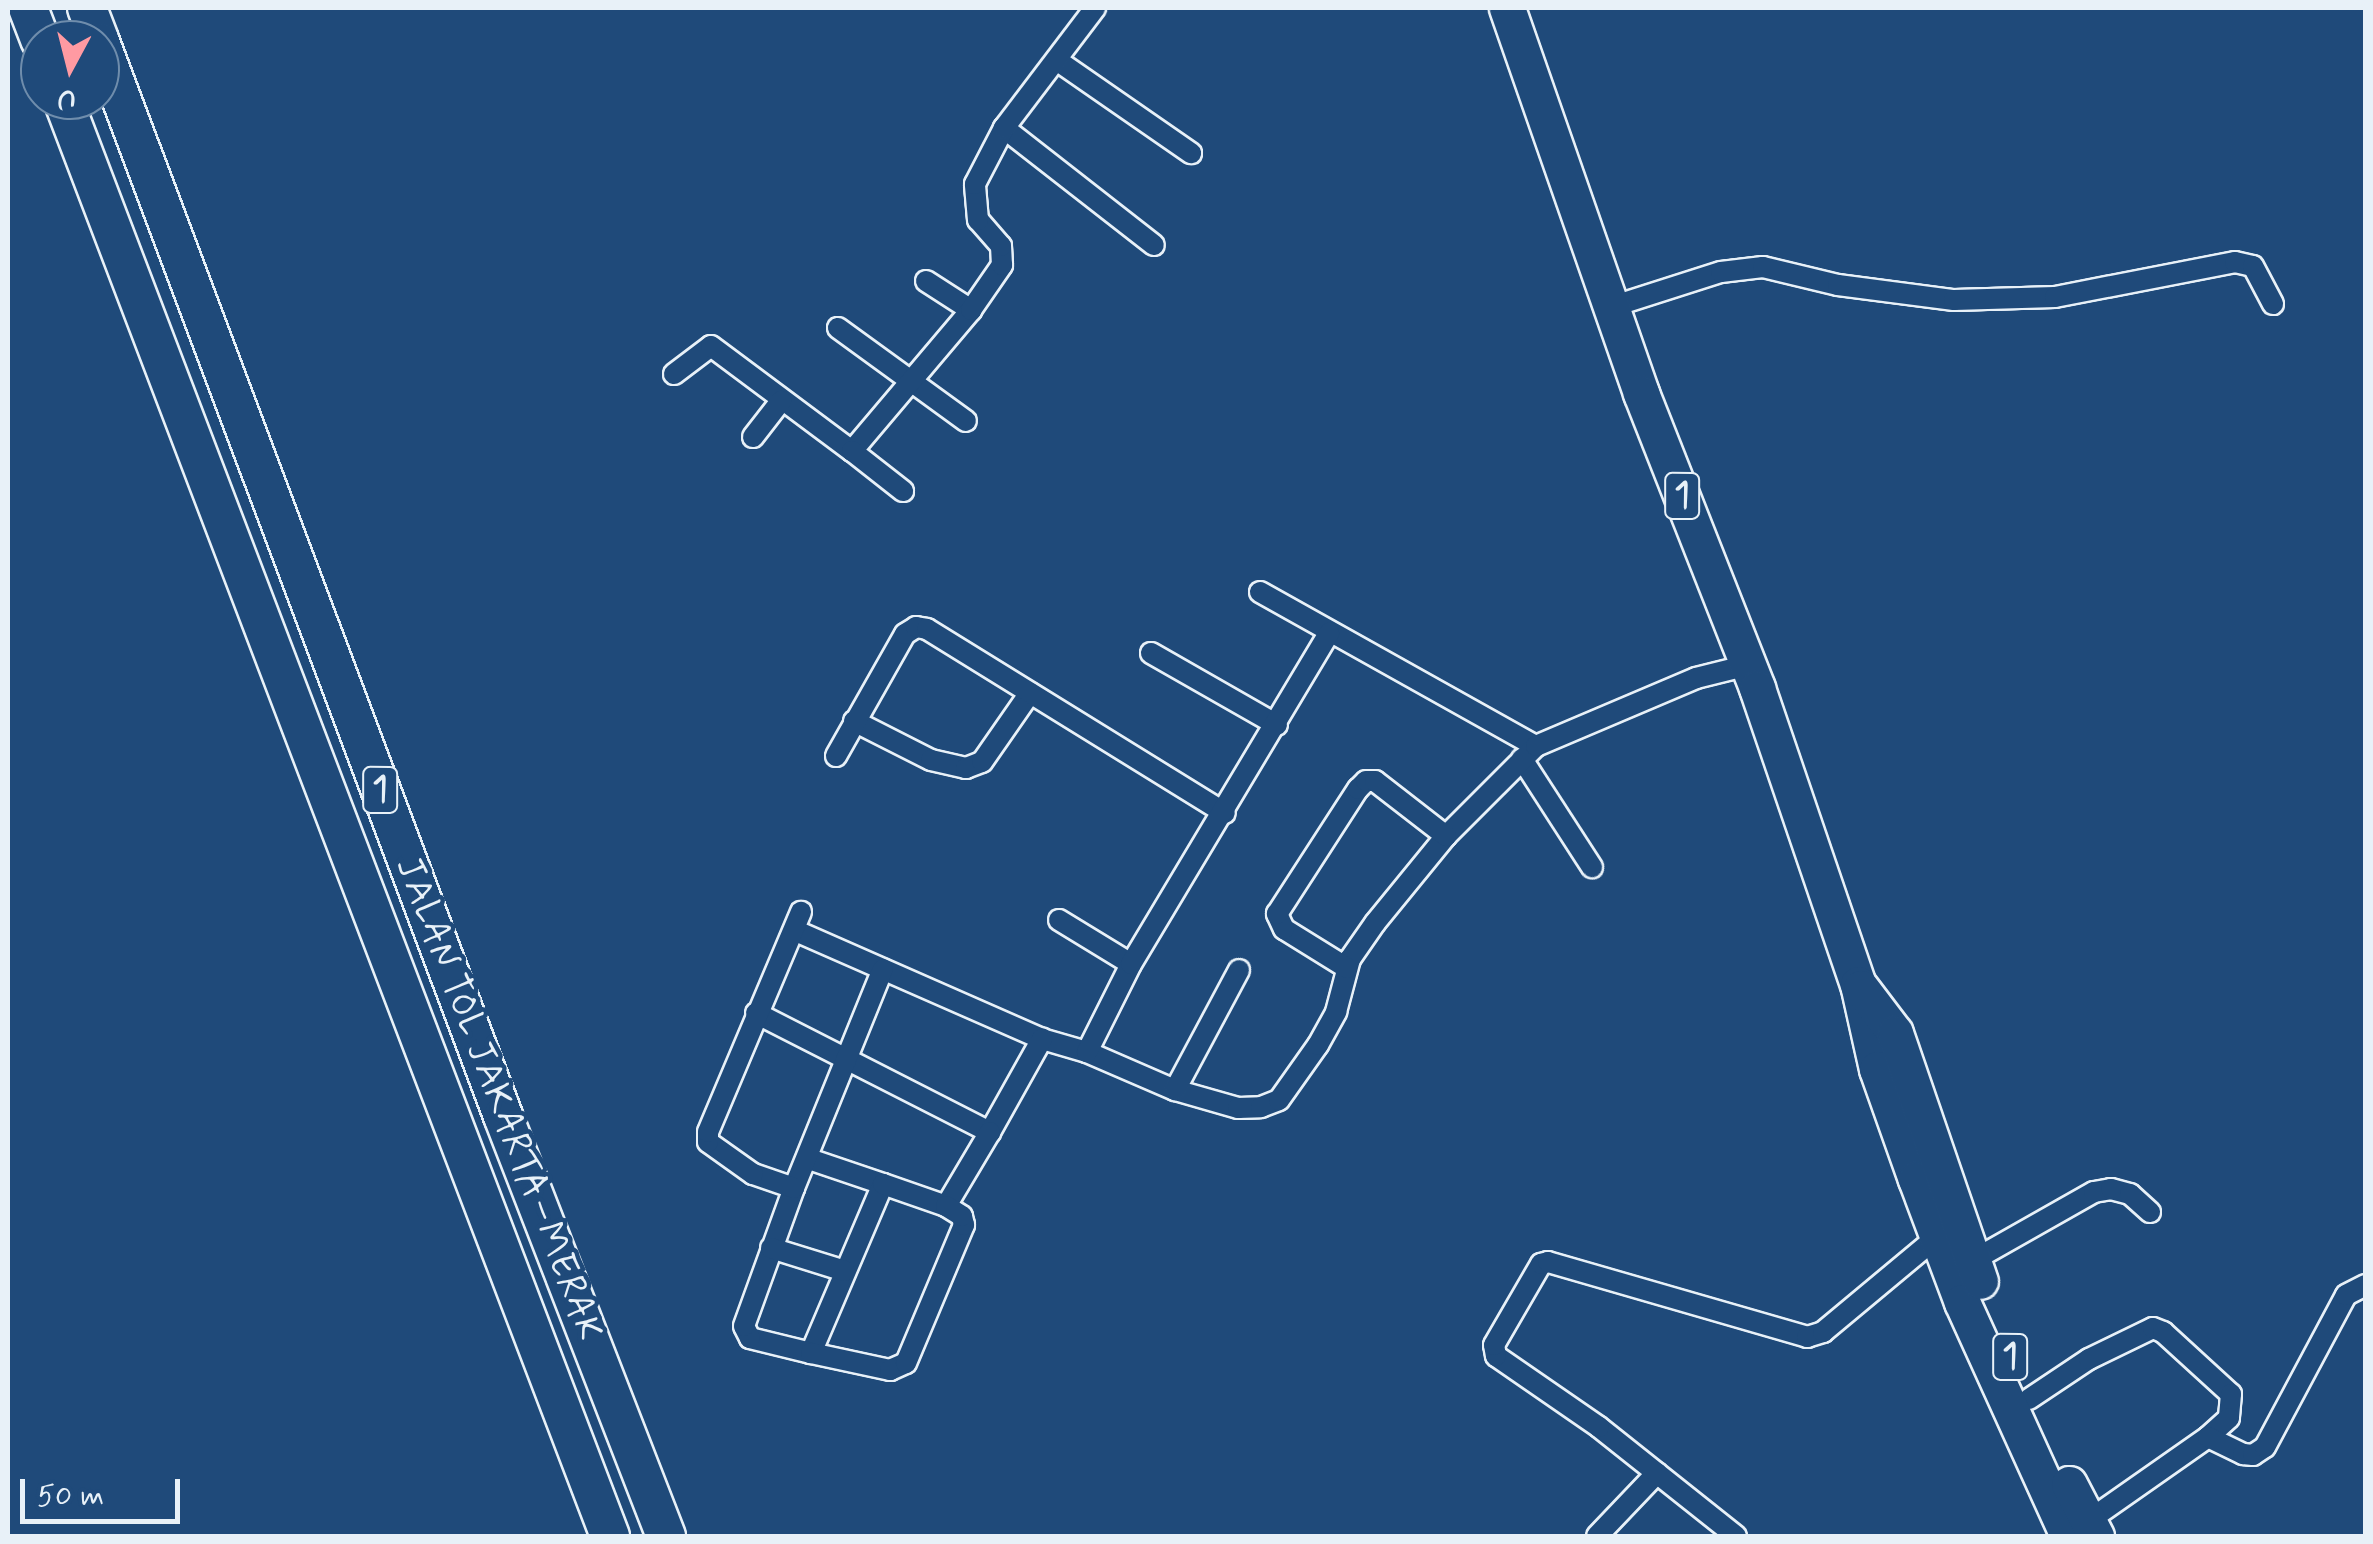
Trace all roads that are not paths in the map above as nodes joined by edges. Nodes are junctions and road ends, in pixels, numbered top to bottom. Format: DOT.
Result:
graph roads {
  1 [pos="1095,8"];
  2 [pos="1507,8"];
  3 [pos="1058,60"];
  4 [pos="120,94"];
  5 [pos="71,120"];
  6 [pos="1004,128"];
  7 [pos="1191,153"];
  8 [pos="1154,244"];
  9 [pos="926,281"];
  10 [pos="2273,304"];
  11 [pos="1612,308"];
  12 [pos="970,310"];
  13 [pos="838,328"];
  14 [pos="674,374"];
  15 [pos="913,380"];
  16 [pos="781,401"];
  17 [pos="966,421"];
  18 [pos="753,437"];
  19 [pos="852,451"];
  20 [pos="903,490"];
  21 [pos="1260,592"];
  22 [pos="1330,633"];
  23 [pos="1151,653"];
  24 [pos="1748,665"];
  25 [pos="1030,693"];
  26 [pos="854,720"];
  27 [pos="1277,725"];
  28 [pos="1529,752"];
  29 [pos="836,756"];
  30 [pos="1225,813"];
  31 [pos="1446,836"];
  32 [pos="1592,868"];
  33 [pos="1059,920"];
  34 [pos="1131,964"];
  35 [pos="1347,968"];
  36 [pos="882,969"];
  37 [pos="1239,970"];
  38 [pos="1858,984"];
  39 [pos="756,1013"];
  40 [pos="1042,1039"];
  41 [pos="1087,1052"];
  42 [pos="845,1061"];
  43 [pos="1175,1090"];
  44 [pos="990,1132"];
  45 [pos="809,1158"];
  46 [pos="883,1184"];
  47 [pos="794,1188"];
  48 [pos="946,1206"];
  49 [pos="2150,1212"];
  50 [pos="1937,1237"];
  51 [pos="771,1248"];
  52 [pos="1972,1261"];
  53 [pos="846,1271"];
  54 [pos="2366,1285"];
  55 [pos="811,1353"];
  56 [pos="2029,1399"];
  57 [pos="2208,1437"];
  58 [pos="1657,1473"];
  59 [pos="2084,1531"];
  60 [pos="610,1536"];
  61 [pos="666,1536"];
  62 [pos="1597,1536"];
  63 [pos="1736,1536"];
  1 -- 3 [label="street"];
  2 -- 11 [label="highway, 1"];
  3 -- 6 [label="street"];
  3 -- 7 [label="street"];
  4 -- 61 [label="highway, JALAN TOL JAKARTA–MERAK / 1"];
  5 -- 60 [label="highway, JALAN TOL JAKARTA–MERAK / 1"];
  6 -- 8 [label="street"];
  6 -- 12 [label="street"];
  9 -- 12 [label="street"];
  10 -- 11 [label="street"];
  11 -- 24 [label="highway, 1"];
  12 -- 15 [label="street"];
  13 -- 15 [label="street"];
  14 -- 16 [label="street"];
  15 -- 17 [label="street"];
  15 -- 19 [label="street"];
  16 -- 18 [label="street"];
  16 -- 19 [label="street"];
  19 -- 20 [label="street"];
  21 -- 22 [label="street"];
  22 -- 27 [label="street"];
  22 -- 28 [label="street"];
  23 -- 27 [label="street"];
  24 -- 28 [label="street"];
  24 -- 38 [label="highway, 1"];
  25 -- 26 [label="street"];
  25 -- 26 [label="street"];
  25 -- 30 [label="street"];
  26 -- 29 [label="street"];
  27 -- 30 [label="street"];
  28 -- 31 [label="street"];
  28 -- 32 [label="street"];
  30 -- 34 [label="street"];
  31 -- 35 [label="street"];
  31 -- 35 [label="street"];
  33 -- 34 [label="street"];
  34 -- 41 [label="street"];
  35 -- 43 [label="street"];
  36 -- 39 [label="street"];
  36 -- 40 [label="street"];
  36 -- 42 [label="street"];
  37 -- 43 [label="street"];
  38 -- 50 [label="highway, 1"];
  38 -- 52 [label="highway, 1"];
  39 -- 42 [label="street"];
  39 -- 47 [label="street"];
  40 -- 41 [label="street"];
  40 -- 44 [label="street"];
  41 -- 43 [label="street"];
  42 -- 44 [label="street"];
  42 -- 45 [label="street"];
  44 -- 48 [label="street"];
  45 -- 46 [label="street"];
  45 -- 47 [label="street"];
  46 -- 48 [label="street"];
  46 -- 53 [label="street"];
  47 -- 51 [label="street"];
  48 -- 55 [label="street"];
  49 -- 52 [label="street"];
  50 -- 58 [label="street"];
  50 -- 59 [label="highway, 1"];
  51 -- 53 [label="street"];
  51 -- 55 [label="street"];
  52 -- 56 [label="highway, 1"];
  53 -- 55 [label="street"];
  54 -- 57 [label="street"];
  56 -- 57 [label="street"];
  56 -- 59 [label="highway, 1"];
  57 -- 59 [label="street"];
  58 -- 62 [label="street"];
  58 -- 63 [label="street"];
}
